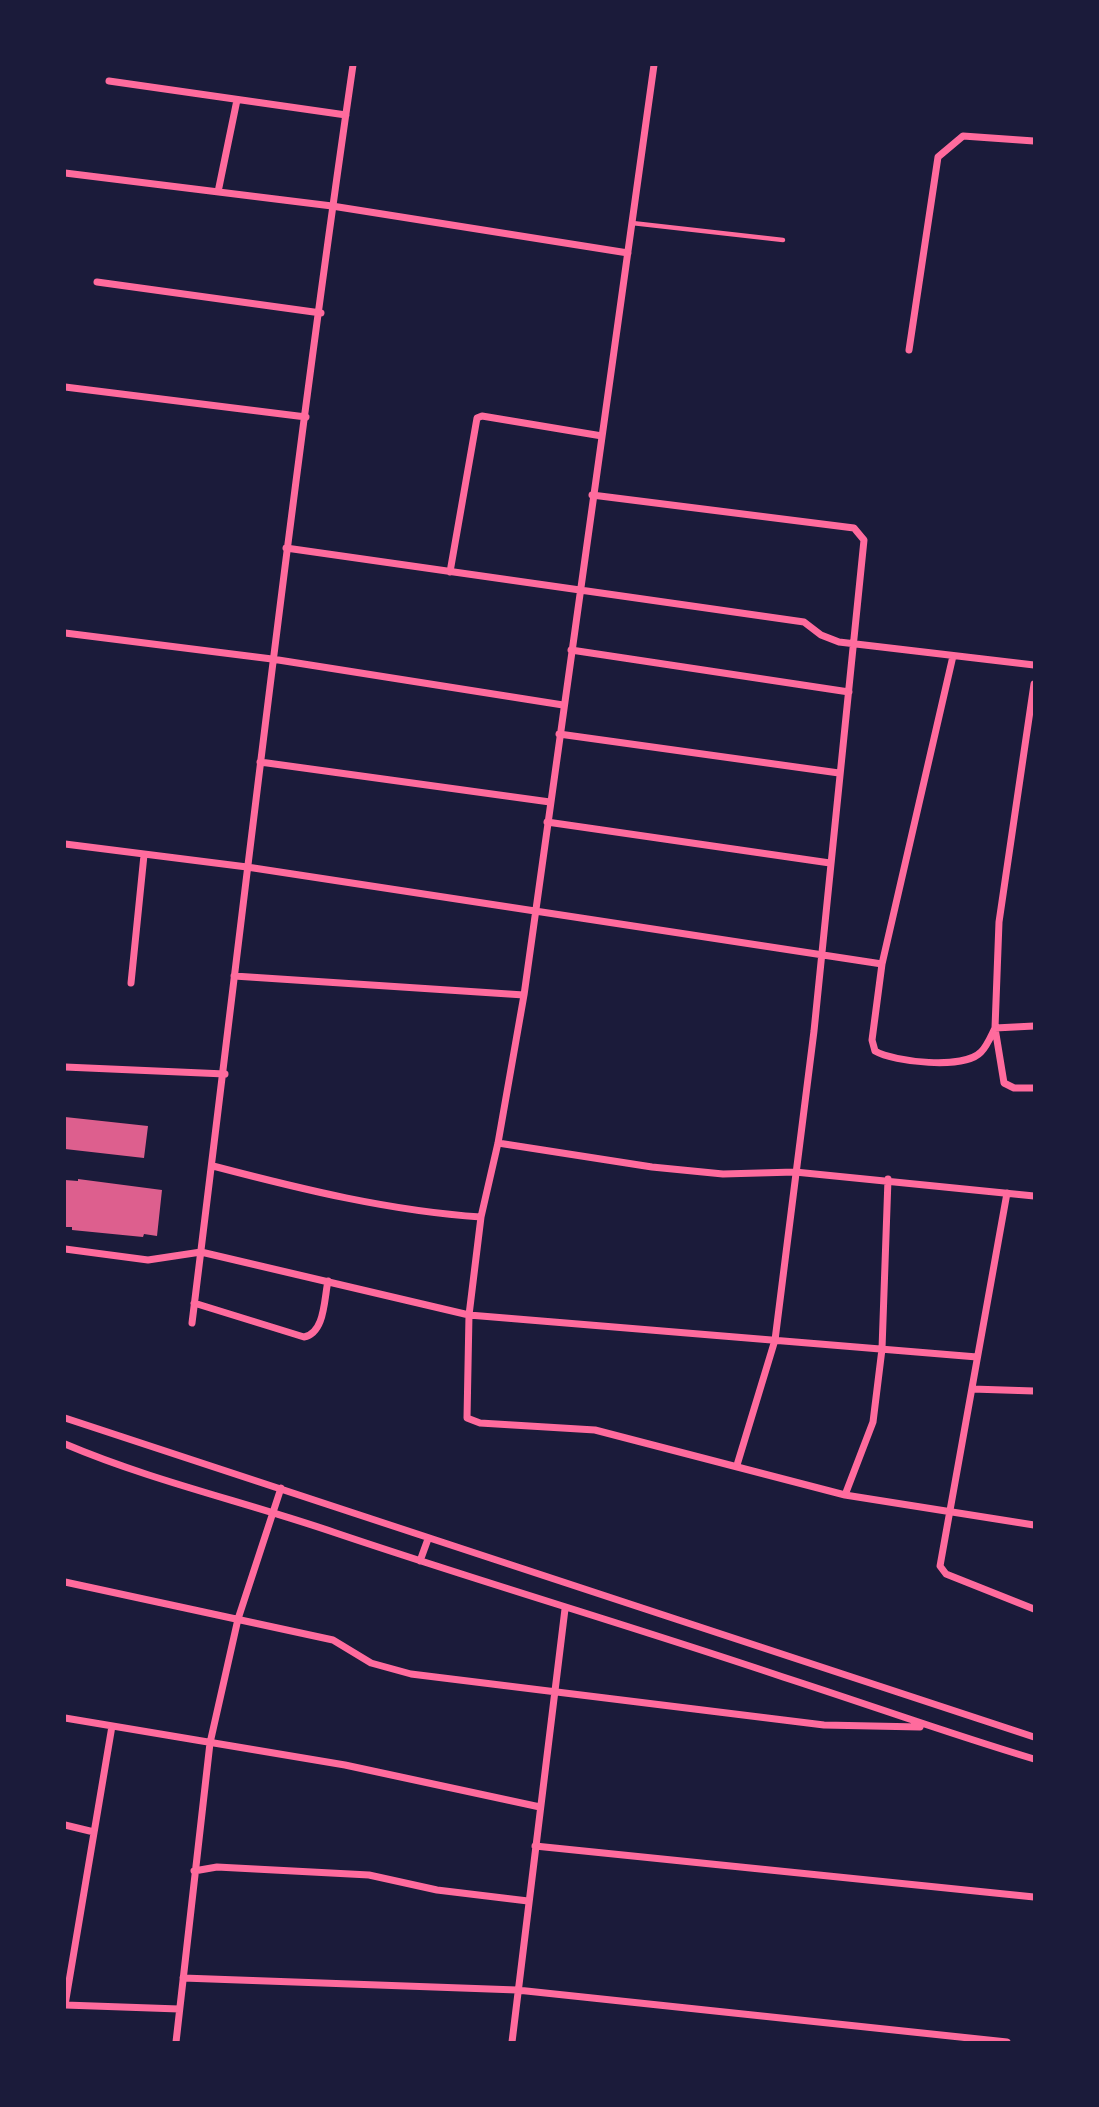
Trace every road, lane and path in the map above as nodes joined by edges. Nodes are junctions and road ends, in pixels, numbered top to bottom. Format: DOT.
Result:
graph roads {
  1 [pos="353,65"];
  2 [pos="654,65"];
  3 [pos="110,81"];
  4 [pos="237,100"];
  5 [pos="346,115"];
  6 [pos="1034,141"];
  7 [pos="65,173"];
  8 [pos="218,192"];
  9 [pos="332,206"];
  10 [pos="632,223"];
  11 [pos="783,240"];
  12 [pos="628,253"];
  13 [pos="97,282"];
  14 [pos="320,313"];
  15 [pos="909,350"];
  16 [pos="65,387"];
  17 [pos="306,417"];
  18 [pos="602,436"];
  19 [pos="592,495"];
  20 [pos="286,548"];
  21 [pos="450,572"];
  22 [pos="580,592"];
  23 [pos="65,633"];
  24 [pos="855,644"];
  25 [pos="571,650"];
  26 [pos="953,656"];
  27 [pos="272,659"];
  28 [pos="1034,665"];
  29 [pos="1034,684"];
  30 [pos="849,692"];
  31 [pos="563,705"];
  32 [pos="559,734"];
  33 [pos="260,762"];
  34 [pos="839,773"];
  35 [pos="550,802"];
  36 [pos="547,822"];
  37 [pos="65,844"];
  38 [pos="144,855"];
  39 [pos="830,863"];
  40 [pos="247,867"];
  41 [pos="536,911"];
  42 [pos="821,955"];
  43 [pos="882,964"];
  44 [pos="234,975"];
  45 [pos="131,983"];
  46 [pos="524,995"];
  47 [pos="1034,1026"];
  48 [pos="995,1028"];
  49 [pos="65,1067"];
  50 [pos="225,1074"];
  51 [pos="1034,1088"];
  52 [pos="498,1143"];
  53 [pos="213,1166"];
  54 [pos="795,1172"];
  55 [pos="888,1179"];
  56 [pos="1007,1193"];
  57 [pos="1034,1196"];
  58 [pos="481,1217"];
  59 [pos="65,1249"];
  60 [pos="201,1251"];
  61 [pos="328,1281"];
  62 [pos="194,1303"];
  63 [pos="469,1315"];
  64 [pos="192,1323"];
  65 [pos="775,1340"];
  66 [pos="882,1349"];
  67 [pos="977,1357"];
  68 [pos="971,1389"];
  69 [pos="1034,1391"];
  70 [pos="65,1418"];
  71 [pos="65,1444"];
  72 [pos="737,1465"];
  73 [pos="281,1488"];
  74 [pos="845,1495"];
  75 [pos="274,1511"];
  76 [pos="951,1512"];
  77 [pos="1034,1525"];
  78 [pos="428,1539"];
  79 [pos="420,1561"];
  80 [pos="65,1582"];
  81 [pos="565,1609"];
  82 [pos="1034,1609"];
  83 [pos="238,1619"];
  84 [pos="554,1693"];
  85 [pos="65,1718"];
  86 [pos="112,1726"];
  87 [pos="928,1727"];
  88 [pos="1034,1737"];
  89 [pos="210,1743"];
  90 [pos="1034,1759"];
  91 [pos="540,1807"];
  92 [pos="65,1825"];
  93 [pos="94,1832"];
  94 [pos="535,1846"];
  95 [pos="194,1871"];
  96 [pos="1034,1897"];
  97 [pos="528,1901"];
  98 [pos="183,1978"];
  99 [pos="517,1990"];
  100 [pos="65,2006"];
  101 [pos="179,2009"];
  102 [pos="176,2042"];
  103 [pos="512,2042"];
  104 [pos="1007,2042"];
  1 -- 5 [label="street"];
  2 -- 10 [label="street"];
  3 -- 4 [label="street"];
  4 -- 5 [label="street"];
  4 -- 8 [label="street"];
  5 -- 9 [label="street"];
  6 -- 15 [label="street"];
  7 -- 8 [label="street"];
  8 -- 9 [label="street"];
  9 -- 12 [label="street"];
  9 -- 14 [label="street"];
  10 -- 11 [label="lane"];
  10 -- 12 [label="street"];
  12 -- 18 [label="street"];
  13 -- 14 [label="street"];
  14 -- 17 [label="street"];
  16 -- 17 [label="street"];
  17 -- 20 [label="street"];
  18 -- 19 [label="street"];
  18 -- 21 [label="street"];
  19 -- 22 [label="street"];
  19 -- 24 [label="street"];
  20 -- 21 [label="street"];
  20 -- 27 [label="street"];
  21 -- 22 [label="street"];
  22 -- 24 [label="street"];
  22 -- 25 [label="street"];
  23 -- 27 [label="street"];
  24 -- 26 [label="street"];
  24 -- 30 [label="street"];
  25 -- 30 [label="street"];
  25 -- 31 [label="street"];
  26 -- 28 [label="street"];
  26 -- 43 [label="street"];
  27 -- 31 [label="street"];
  27 -- 33 [label="street"];
  29 -- 48 [label="street"];
  30 -- 34 [label="street"];
  31 -- 32 [label="street"];
  32 -- 34 [label="street"];
  32 -- 35 [label="street"];
  33 -- 35 [label="street"];
  33 -- 40 [label="street"];
  34 -- 39 [label="street"];
  35 -- 36 [label="street"];
  36 -- 39 [label="street"];
  36 -- 41 [label="street"];
  37 -- 38 [label="street"];
  38 -- 40 [label="street"];
  38 -- 45 [label="street"];
  39 -- 42 [label="street"];
  40 -- 41 [label="street"];
  40 -- 44 [label="street"];
  41 -- 42 [label="street"];
  41 -- 46 [label="street"];
  42 -- 43 [label="street"];
  42 -- 54 [label="street"];
  43 -- 48 [label="street"];
  44 -- 46 [label="street"];
  44 -- 50 [label="street"];
  46 -- 52 [label="street"];
  47 -- 48 [label="street"];
  48 -- 51 [label="street"];
  49 -- 50 [label="street"];
  50 -- 53 [label="street"];
  52 -- 54 [label="street"];
  52 -- 58 [label="street"];
  53 -- 58 [label="street"];
  53 -- 60 [label="street"];
  54 -- 55 [label="street"];
  54 -- 65 [label="street"];
  55 -- 56 [label="street"];
  55 -- 66 [label="street"];
  56 -- 57 [label="street"];
  56 -- 67 [label="street"];
  58 -- 63 [label="street"];
  59 -- 60 [label="street"];
  60 -- 61 [label="street"];
  60 -- 62 [label="street"];
  61 -- 62 [label="street"];
  61 -- 63 [label="street"];
  62 -- 64 [label="street"];
  63 -- 65 [label="street"];
  63 -- 72 [label="street"];
  65 -- 66 [label="street"];
  65 -- 72 [label="street"];
  66 -- 67 [label="street"];
  66 -- 74 [label="street"];
  67 -- 68 [label="street"];
  68 -- 69 [label="street"];
  68 -- 76 [label="street"];
  70 -- 73 [label="street"];
  71 -- 75 [label="street"];
  72 -- 74 [label="street"];
  73 -- 75 [label="street"];
  73 -- 78 [label="street"];
  74 -- 76 [label="street"];
  75 -- 79 [label="street"];
  75 -- 83 [label="street"];
  76 -- 77 [label="street"];
  76 -- 82 [label="street"];
  78 -- 79 [label="street"];
  78 -- 88 [label="street"];
  79 -- 81 [label="street"];
  80 -- 83 [label="street"];
  81 -- 84 [label="street"];
  81 -- 87 [label="street"];
  83 -- 84 [label="street"];
  83 -- 89 [label="street"];
  84 -- 87 [label="street"];
  84 -- 91 [label="street"];
  85 -- 86 [label="street"];
  86 -- 89 [label="street"];
  86 -- 93 [label="street"];
  87 -- 90 [label="street"];
  89 -- 91 [label="street"];
  89 -- 95 [label="street"];
  91 -- 94 [label="street"];
  92 -- 93 [label="street"];
  93 -- 100 [label="street"];
  94 -- 96 [label="street"];
  94 -- 97 [label="street"];
  95 -- 97 [label="street"];
  95 -- 98 [label="street"];
  97 -- 99 [label="street"];
  98 -- 99 [label="street"];
  98 -- 101 [label="street"];
  99 -- 103 [label="street"];
  99 -- 104 [label="street"];
  100 -- 101 [label="street"];
  101 -- 102 [label="street"];
}
